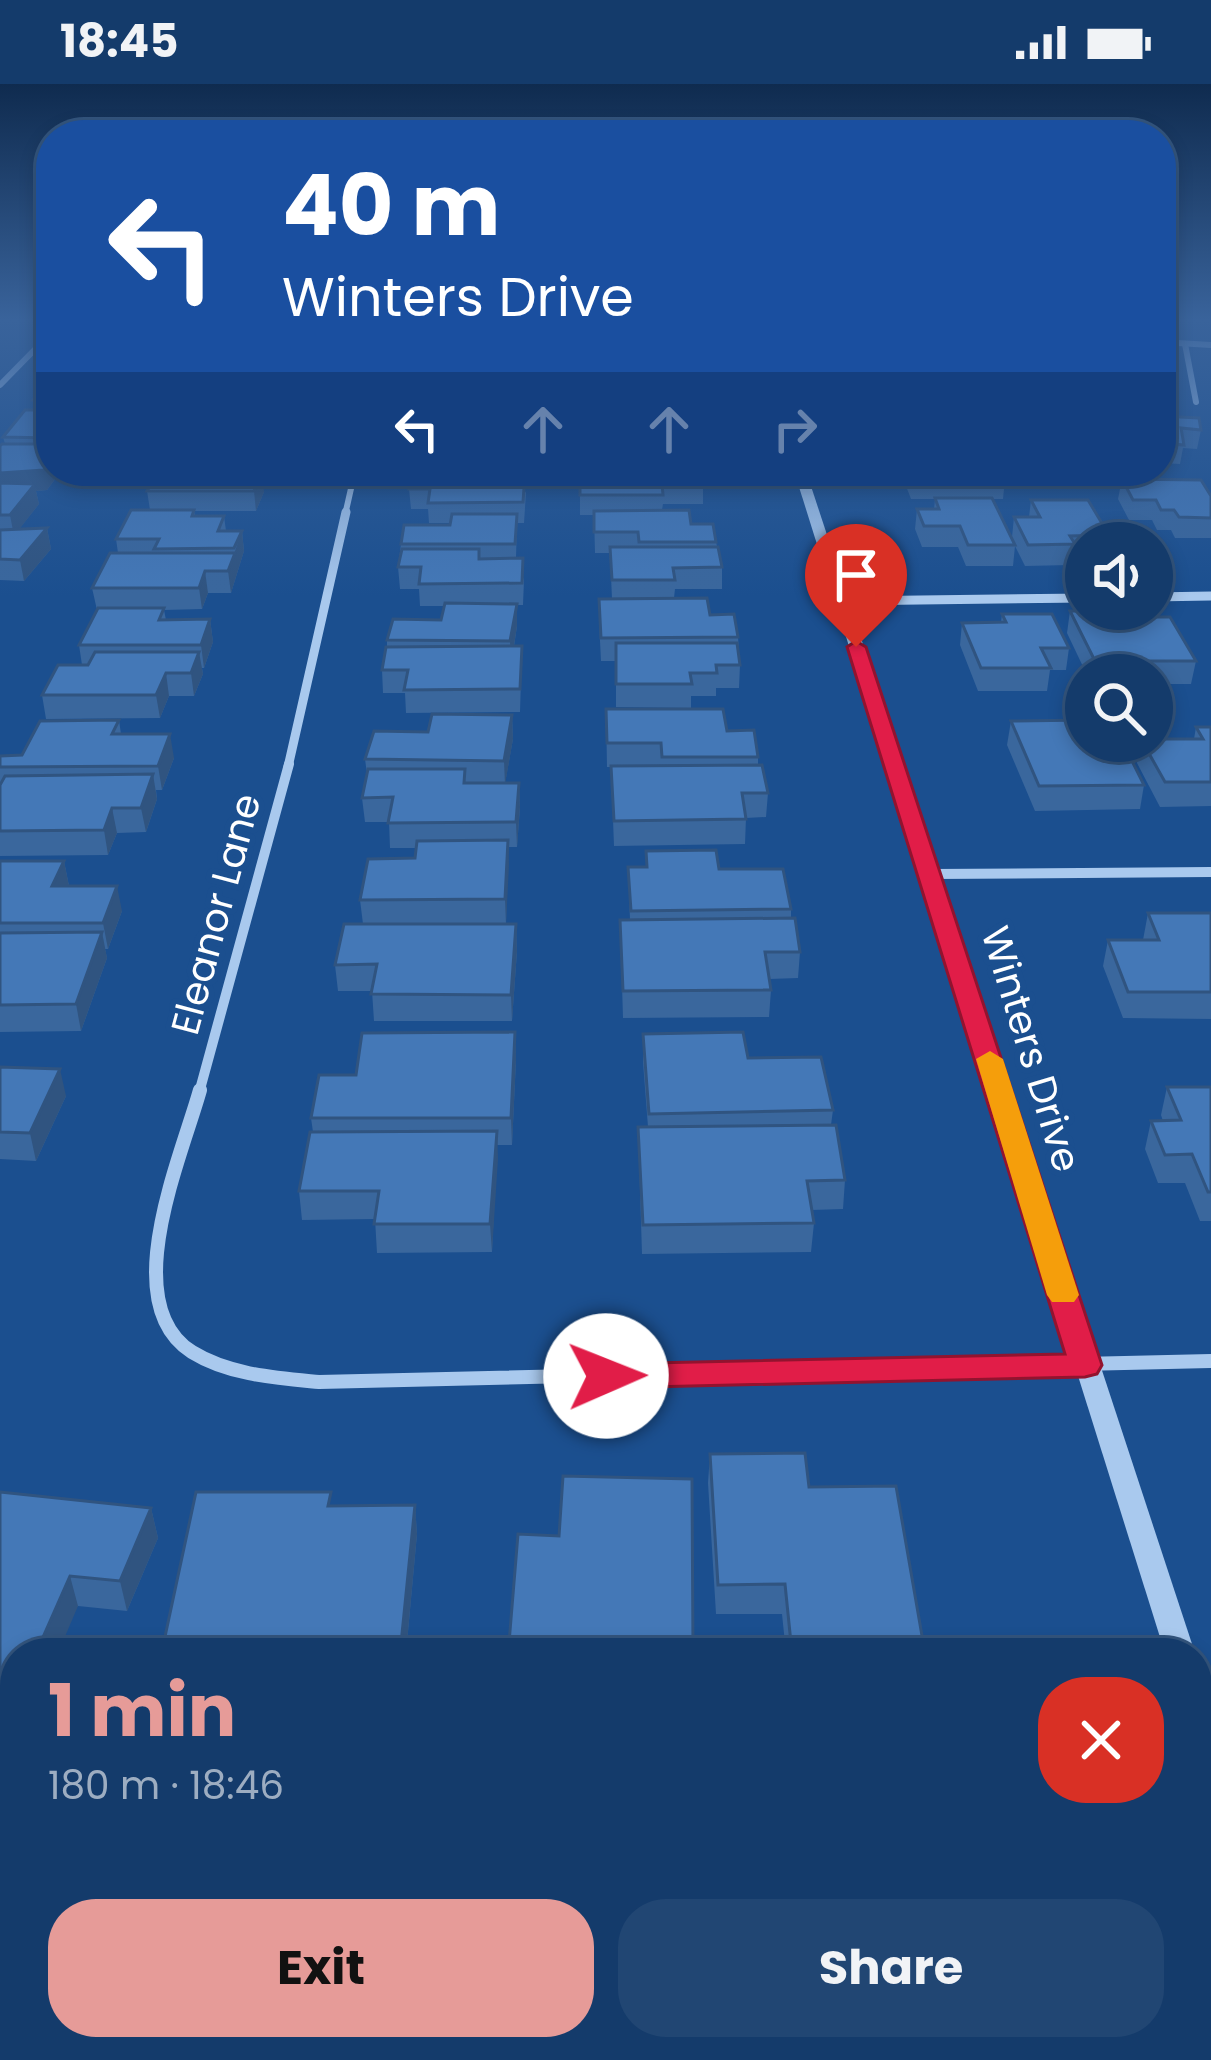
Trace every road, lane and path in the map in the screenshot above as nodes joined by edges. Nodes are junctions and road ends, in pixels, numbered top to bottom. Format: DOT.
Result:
graph roads {
  1 [pos="352,486"];
  2 [pos="805,486"];
  3 [pos="1211,596"];
  4 [pos="1173,597"];
  5 [pos="1065,598"];
  6 [pos="842,601"];
  7 [pos="1211,872"];
  8 [pos="932,874"];
  9 [pos="1211,1361"];
  10 [pos="1085,1365"];
  11 [pos="1175,1638"];
  1 -- 10 [label="street, Eleanor Lane"];
  2 -- 6 [label="street, Winters Drive"];
  3 -- 4 [label="street"];
  5 -- 6 [label="street"];
  6 -- 8 [label="street, Winters Drive"];
  7 -- 8 [label="street"];
  8 -- 10 [label="street, Winters Drive"];
  9 -- 10 [label="street"];
  10 -- 11 [label="street, Winters Drive"];
}
